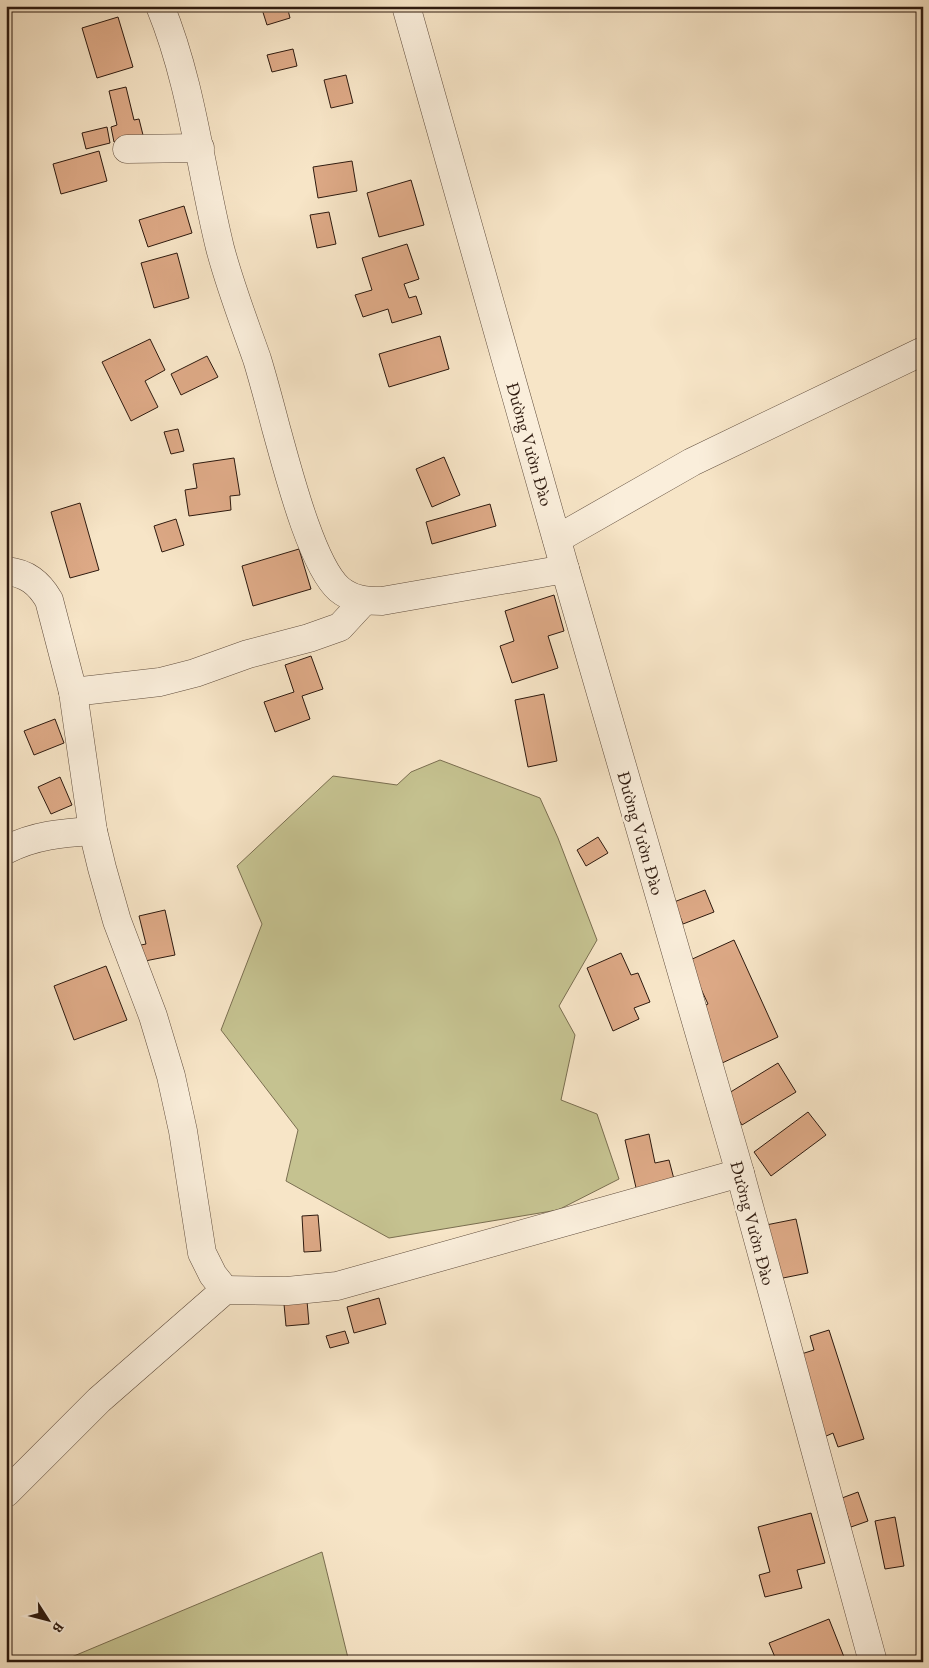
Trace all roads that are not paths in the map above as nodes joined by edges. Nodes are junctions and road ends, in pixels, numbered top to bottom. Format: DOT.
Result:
graph roads {
  1 [pos="160,6"];
  2 [pos="406,6"];
  3 [pos="200,148"];
  4 [pos="126,150"];
  5 [pos="923,351"];
  6 [pos="556,539"];
  7 [pos="565,569"];
  8 [pos="6,572"];
  9 [pos="364,601"];
  10 [pos="72,692"];
  11 [pos="94,831"];
  12 [pos="6,850"];
  13 [pos="740,1173"];
  14 [pos="225,1290"];
  15 [pos="6,1493"];
  16 [pos="873,1662"];
  1 -- 3 [label="street"];
  2 -- 6 [label="street, Đường Vườn Đào"];
  3 -- 4 [label="street"];
  3 -- 9 [label="street"];
  5 -- 6 [label="street"];
  6 -- 7 [label="street, Đường Vườn Đào"];
  7 -- 9 [label="street"];
  7 -- 13 [label="street, Đường Vườn Đào"];
  8 -- 10 [label="street"];
  9 -- 10 [label="street"];
  10 -- 11 [label="street"];
  11 -- 12 [label="street"];
  11 -- 14 [label="street"];
  13 -- 14 [label="street"];
  13 -- 16 [label="street, Đường Vườn Đào"];
  14 -- 15 [label="street"];
}
